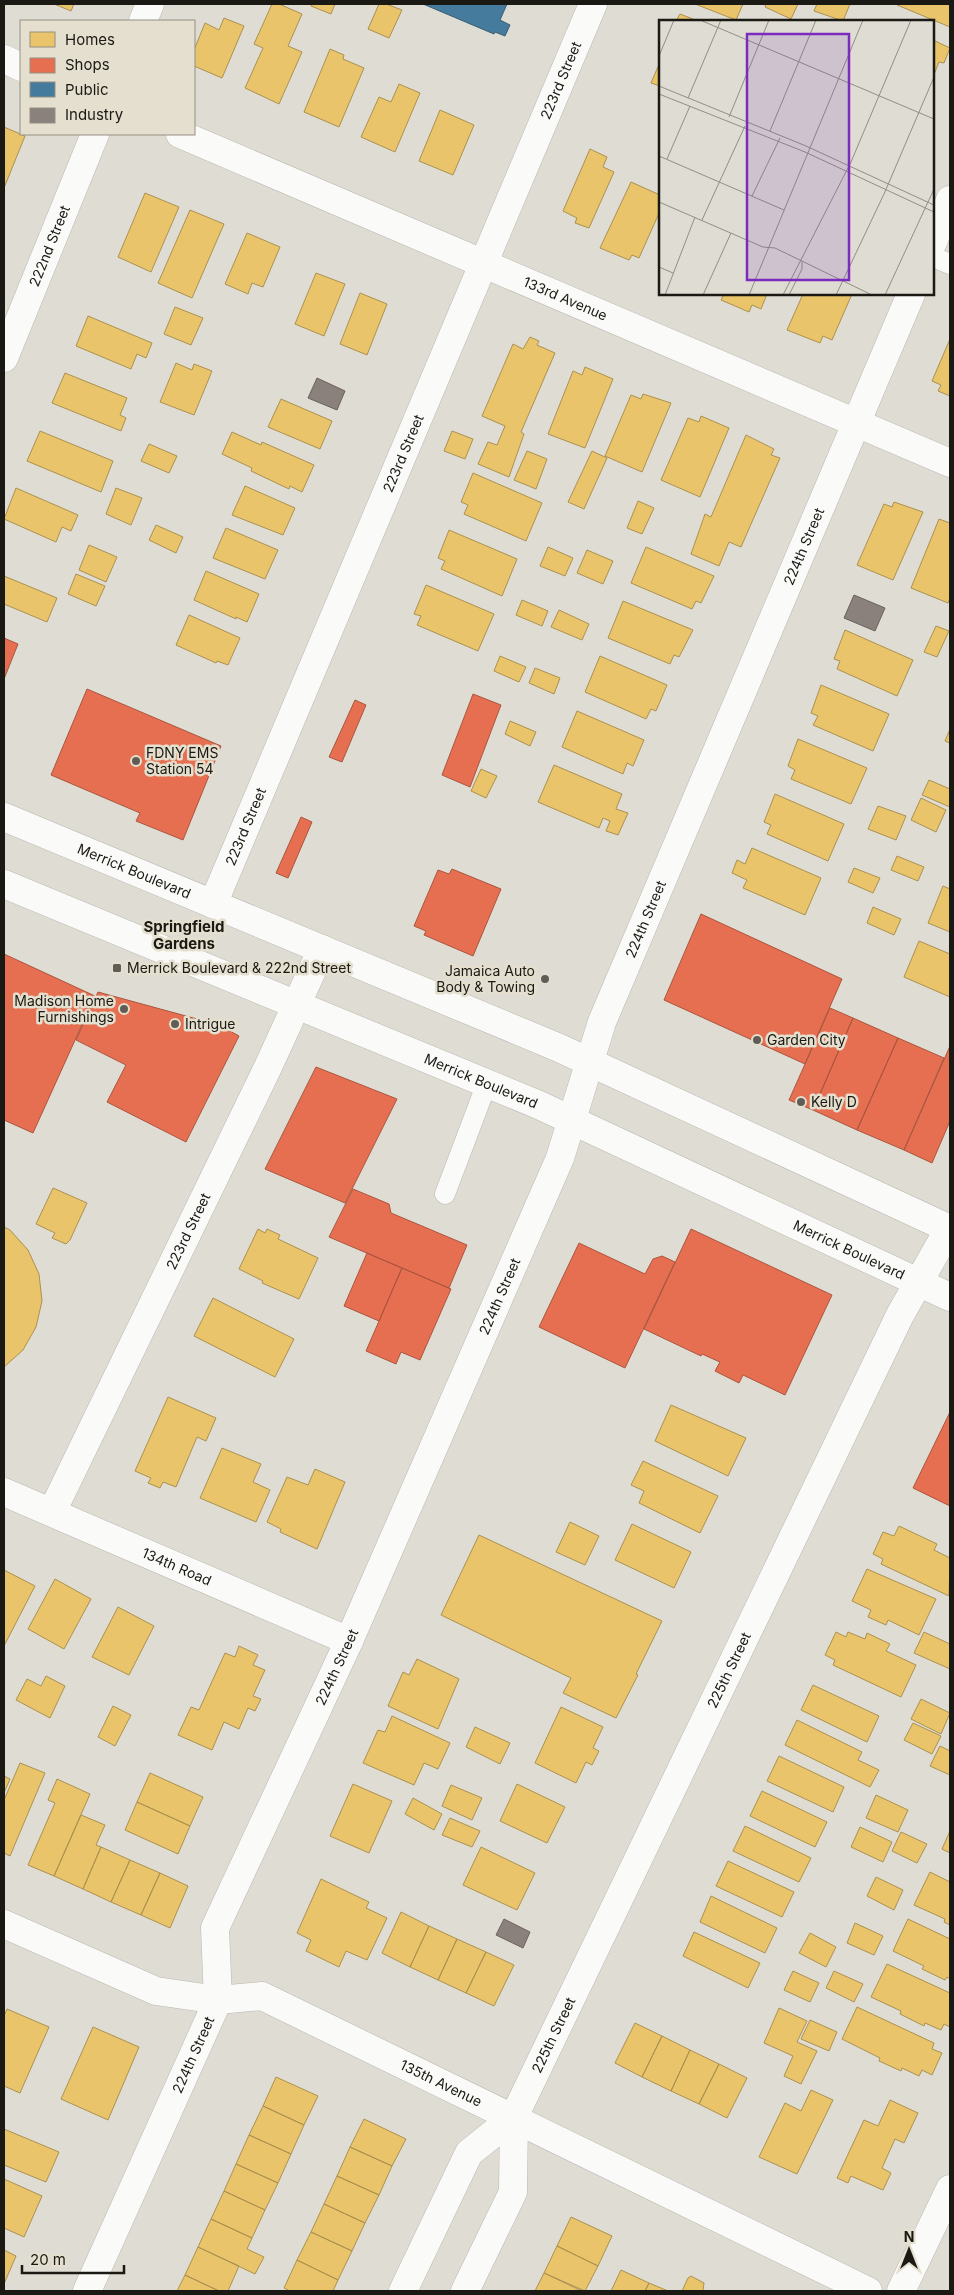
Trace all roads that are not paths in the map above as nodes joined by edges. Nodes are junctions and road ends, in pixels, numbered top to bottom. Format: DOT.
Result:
graph roads {
  1 [pos="150,4"];
  2 [pos="593,4"];
  3 [pos="142,20"];
  4 [pos="4,59"];
  5 [pos="20,67"];
  6 [pos="95,135"];
  7 [pos="182,135"];
  8 [pos="950,200"];
  9 [pos="934,240"];
  10 [pos="934,257"];
  11 [pos="484,262"];
  12 [pos="950,264"];
  13 [pos="911,295"];
  14 [pos="4,358"];
  15 [pos="856,423"];
  16 [pos="950,463"];
  17 [pos="4,818"];
  18 [pos="4,884"];
  19 [pos="213,904"];
  20 [pos="322,949"];
  21 [pos="297,1005"];
  22 [pos="590,1062"];
  23 [pos="487,1083"];
  24 [pos="572,1120"];
  25 [pos="444,1194"];
  26 [pos="950,1228"];
  27 [pos="919,1282"];
  28 [pos="950,1297"];
  29 [pos="4,1492"];
  30 [pos="52,1512"];
  31 [pos="349,1641"];
  32 [pos="4,1924"];
  33 [pos="218,2000"];
  34 [pos="514,2117"];
  35 [pos="950,2188"];
  36 [pos="87,2291"];
  37 [pos="404,2291"];
  38 [pos="465,2291"];
  39 [pos="868,2291"];
  40 [pos="901,2291"];
  1 -- 3 [label="street"];
  2 -- 11 [label="street, 223rd Street"];
  4 -- 5 [label="street"];
  6 -- 14 [label="street, 222nd Street"];
  7 -- 11 [label="street, 133rd Avenue"];
  8 -- 9 [label="street"];
  10 -- 12 [label="lane"];
  11 -- 15 [label="street, 133rd Avenue"];
  11 -- 19 [label="street, 223rd Street"];
  13 -- 15 [label="street, 224th Street"];
  15 -- 16 [label="street, 133rd Avenue"];
  15 -- 22 [label="street, 224th Street"];
  17 -- 19 [label="street, Merrick Boulevard"];
  18 -- 21 [label="street, Merrick Boulevard"];
  19 -- 20 [label="street, Merrick Boulevard"];
  20 -- 21 [label="street, 223rd Street"];
  20 -- 22 [label="street, Merrick Boulevard"];
  21 -- 23 [label="street, Merrick Boulevard"];
  21 -- 30 [label="street, 223rd Street"];
  22 -- 24 [label="street, 224th Street"];
  22 -- 26 [label="street, Merrick Boulevard"];
  23 -- 24 [label="street, Merrick Boulevard"];
  23 -- 25 [label="lane"];
  24 -- 27 [label="street, Merrick Boulevard"];
  24 -- 31 [label="street, 224th Street"];
  26 -- 27 [label="street, 225th Street"];
  27 -- 28 [label="street, Merrick Boulevard"];
  27 -- 34 [label="street, 225th Street"];
  29 -- 30 [label="street, 134th Road"];
  30 -- 31 [label="street, 134th Road"];
  31 -- 33 [label="street, 224th Street"];
  32 -- 33 [label="street, 135th Avenue"];
  33 -- 34 [label="street, 135th Avenue"];
  33 -- 36 [label="street, 224th Street"];
  34 -- 37 [label="street, 225th Street"];
  34 -- 38 [label="street, 225th Street"];
  34 -- 39 [label="street, 135th Avenue"];
  35 -- 40 [label="street"];
}
